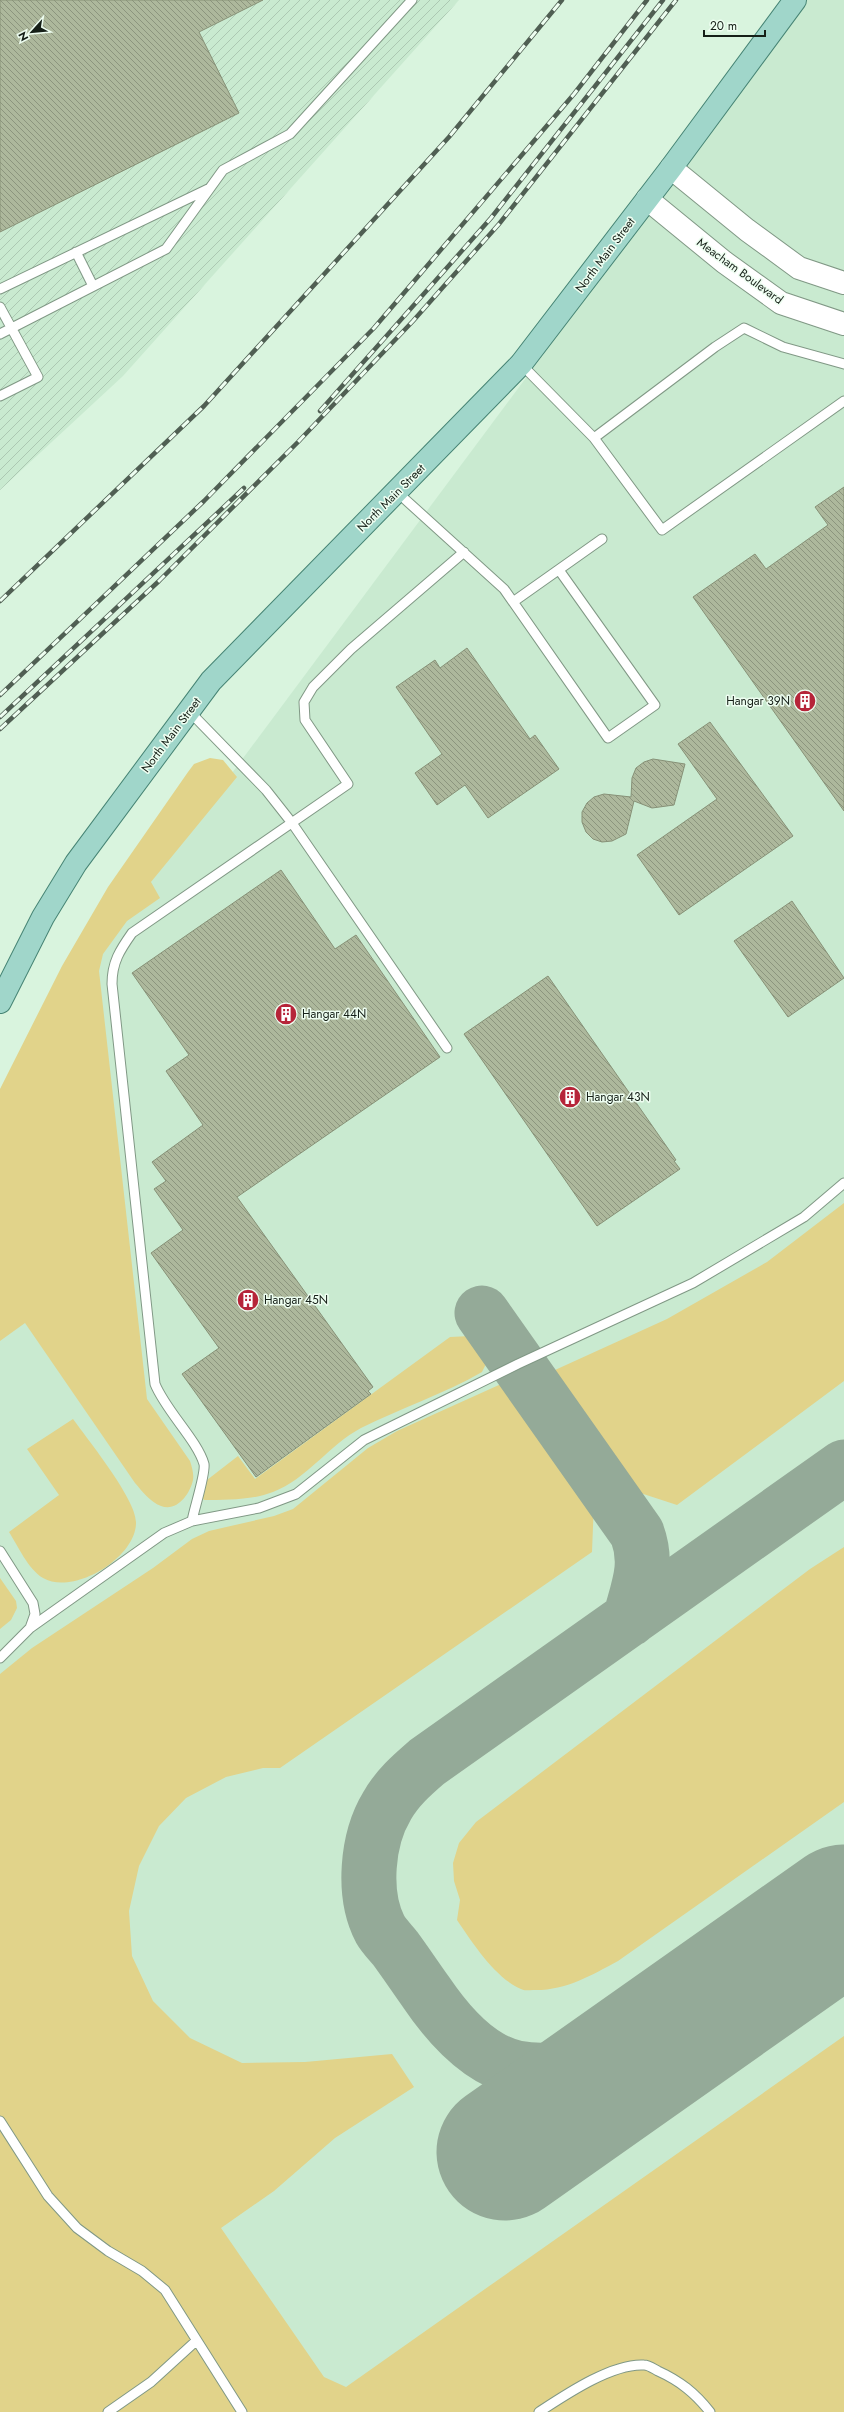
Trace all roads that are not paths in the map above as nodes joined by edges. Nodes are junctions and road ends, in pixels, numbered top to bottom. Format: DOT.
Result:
graph roads {
  1 [pos="412,0"];
  2 [pos="795,0"];
  3 [pos="671,168"];
  4 [pos="210,188"];
  5 [pos="647,200"];
  6 [pos="76,252"];
  7 [pos="844,283"];
  8 [pos="93,286"];
  9 [pos="0,289"];
  10 [pos="0,307"];
  11 [pos="844,324"];
  12 [pos="12,327"];
  13 [pos="0,334"];
  14 [pos="521,364"];
  15 [pos="844,364"];
  16 [pos="0,396"];
  17 [pos="844,401"];
  18 [pos="594,438"];
  19 [pos="397,492"];
  20 [pos="602,539"];
  21 [pos="464,552"];
  22 [pos="559,570"];
  23 [pos="513,602"];
  24 [pos="188,710"];
  25 [pos="292,823"];
  26 [pos="0,1002"];
  27 [pos="447,1048"];
  28 [pos="844,1183"];
  29 [pos="192,1521"];
  30 [pos="0,1551"];
  31 [pos="30,1628"];
  32 [pos="0,1658"];
  33 [pos="0,2122"];
  34 [pos="196,2341"];
  35 [pos="108,2412"];
  36 [pos="242,2412"];
  37 [pos="539,2412"];
  38 [pos="710,2412"];
  1 -- 4 [label="lane"];
  2 -- 3 [label="main road, North Main Street"];
  3 -- 5 [label="main road, North Main Street"];
  3 -- 7 [label="main road"];
  4 -- 6 [label="lane"];
  4 -- 8 [label="lane"];
  5 -- 11 [label="main road, Meacham Boulevard"];
  5 -- 14 [label="main road, North Main Street"];
  6 -- 8 [label="lane"];
  6 -- 9 [label="lane"];
  8 -- 12 [label="lane"];
  10 -- 12 [label="lane"];
  12 -- 13 [label="lane"];
  12 -- 16 [label="lane"];
  14 -- 18 [label="lane"];
  14 -- 19 [label="main road, North Main Street"];
  15 -- 18 [label="lane"];
  17 -- 18 [label="lane"];
  19 -- 21 [label="lane"];
  19 -- 24 [label="main road, North Main Street"];
  20 -- 22 [label="lane"];
  21 -- 23 [label="lane"];
  21 -- 25 [label="lane"];
  22 -- 23 [label="lane"];
  22 -- 23 [label="lane"];
  24 -- 25 [label="lane"];
  24 -- 26 [label="main road, North Main Street"];
  25 -- 27 [label="lane"];
  25 -- 29 [label="lane"];
  28 -- 29 [label="lane"];
  29 -- 31 [label="lane"];
  30 -- 31 [label="lane"];
  31 -- 32 [label="lane"];
  33 -- 34 [label="lane"];
  34 -- 35 [label="lane"];
  34 -- 36 [label="lane"];
  37 -- 38 [label="lane"];
}
